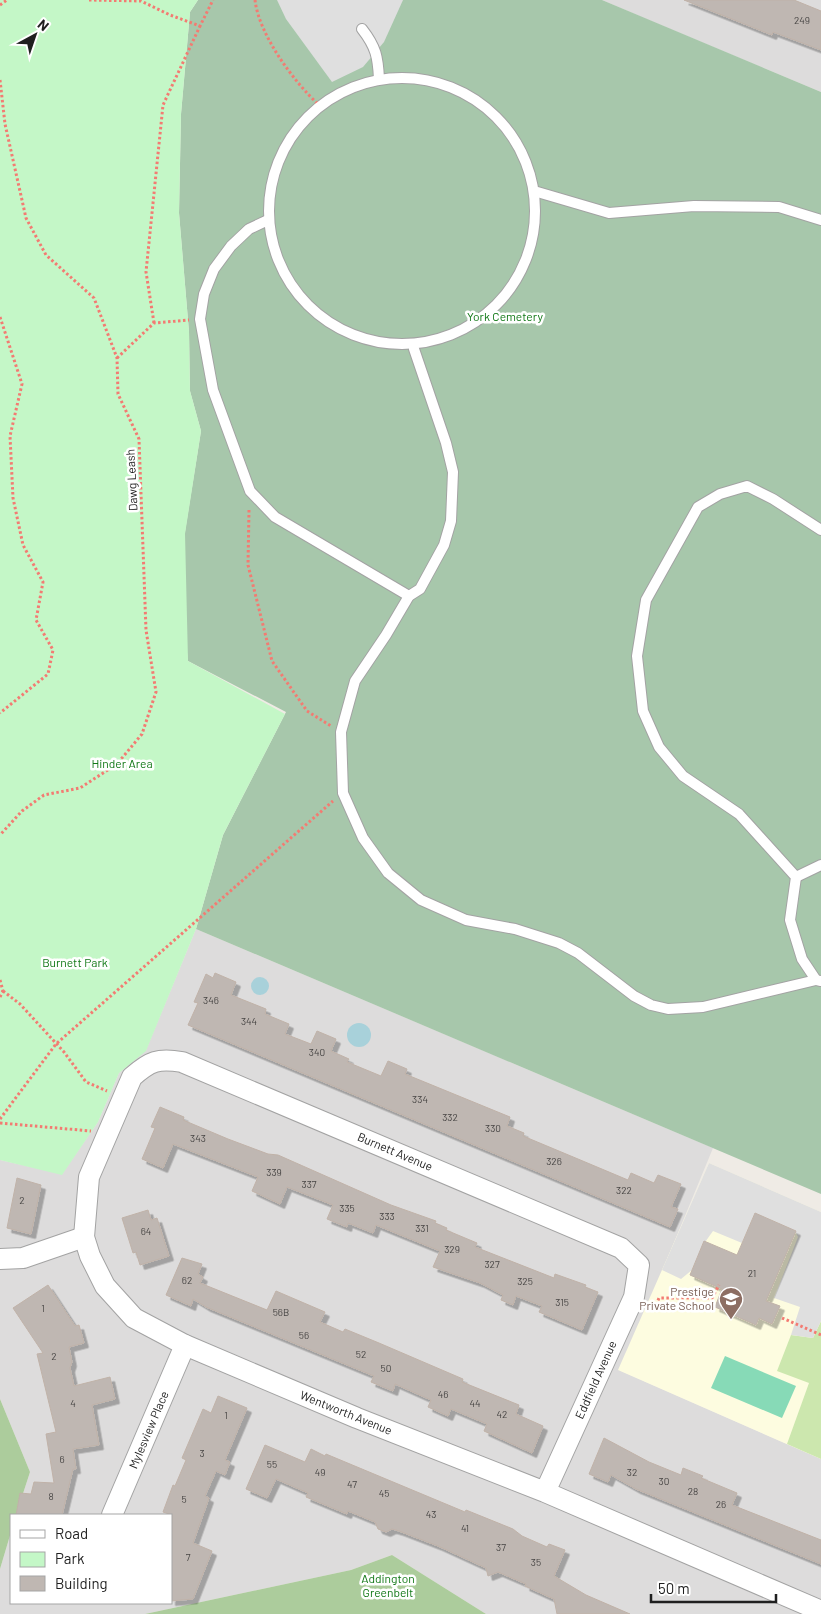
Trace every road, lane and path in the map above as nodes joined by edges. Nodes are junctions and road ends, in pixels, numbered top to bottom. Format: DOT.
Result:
graph roads {
  1 [pos="7,0"];
  2 [pos="89,0"];
  3 [pos="141,0"];
  4 [pos="213,0"];
  5 [pos="255,0"];
  6 [pos="0,5"];
  7 [pos="200,26"];
  8 [pos="362,29"];
  9 [pos="379,79"];
  10 [pos="0,80"];
  11 [pos="319,106"];
  12 [pos="534,192"];
  13 [pos="268,220"];
  14 [pos="821,220"];
  15 [pos="0,317"];
  16 [pos="200,319"];
  17 [pos="154,323"];
  18 [pos="414,349"];
  19 [pos="117,358"];
  20 [pos="250,492"];
  21 [pos="821,530"];
  22 [pos="408,596"];
  23 [pos="0,713"];
  24 [pos="341,732"];
  25 [pos="343,793"];
  26 [pos="0,835"];
  27 [pos="821,865"];
  28 [pos="796,877"];
  29 [pos="0,980"];
  30 [pos="819,981"];
  31 [pos="3,991"];
  32 [pos="0,997"];
  33 [pos="56,1044"];
  34 [pos="145,1066"];
  35 [pos="124,1097"];
  36 [pos="0,1121"];
  37 [pos="108,1132"];
  38 [pos="84,1237"];
  39 [pos="0,1259"];
  40 [pos="639,1265"];
  41 [pos="719,1285"];
  42 [pos="656,1305"];
  43 [pos="782,1318"];
  44 [pos="821,1335"];
  45 [pos="184,1345"];
  46 [pos="545,1492"];
  47 [pos="112,1514"];
  48 [pos="821,1611"];
  1 -- 6 [label="path"];
  2 -- 3 [label="path"];
  3 -- 7 [label="path"];
  4 -- 7 [label="path"];
  5 -- 11 [label="path"];
  7 -- 17 [label="path"];
  8 -- 9 [label="lane"];
  9 -- 11 [label="lane"];
  9 -- 12 [label="lane"];
  10 -- 19 [label="path, Dawg Leash"];
  11 -- 13 [label="lane"];
  12 -- 14 [label="lane"];
  12 -- 18 [label="lane"];
  13 -- 16 [label="lane"];
  13 -- 18 [label="lane"];
  15 -- 23 [label="path"];
  16 -- 17 [label="path"];
  16 -- 20 [label="lane"];
  17 -- 19 [label="path"];
  18 -- 22 [label="lane"];
  19 -- 26 [label="path, Dawg Leash"];
  20 -- 22 [label="lane"];
  20 -- 24 [label="path"];
  21 -- 28 [label="lane"];
  22 -- 24 [label="lane"];
  24 -- 25 [label="lane"];
  25 -- 30 [label="lane"];
  25 -- 33 [label="path"];
  27 -- 28 [label="lane"];
  28 -- 30 [label="lane"];
  29 -- 31 [label="path"];
  31 -- 32 [label="path"];
  31 -- 33 [label="path"];
  33 -- 35 [label="path"];
  33 -- 36 [label="path"];
  34 -- 35 [label="street, Wentworth Avenue"];
  34 -- 40 [label="street, Burnett Avenue"];
  35 -- 37 [label="street, Wentworth Avenue"];
  36 -- 37 [label="path"];
  37 -- 38 [label="street, Wentworth Avenue"];
  38 -- 39 [label="street"];
  38 -- 45 [label="street, Wentworth Avenue"];
  40 -- 46 [label="street, Eddfield Avenue"];
  41 -- 42 [label="path"];
  43 -- 44 [label="path"];
  45 -- 46 [label="street, Wentworth Avenue"];
  45 -- 47 [label="street, Mylesview Place"];
  46 -- 48 [label="street, Wentworth Avenue"];
}
